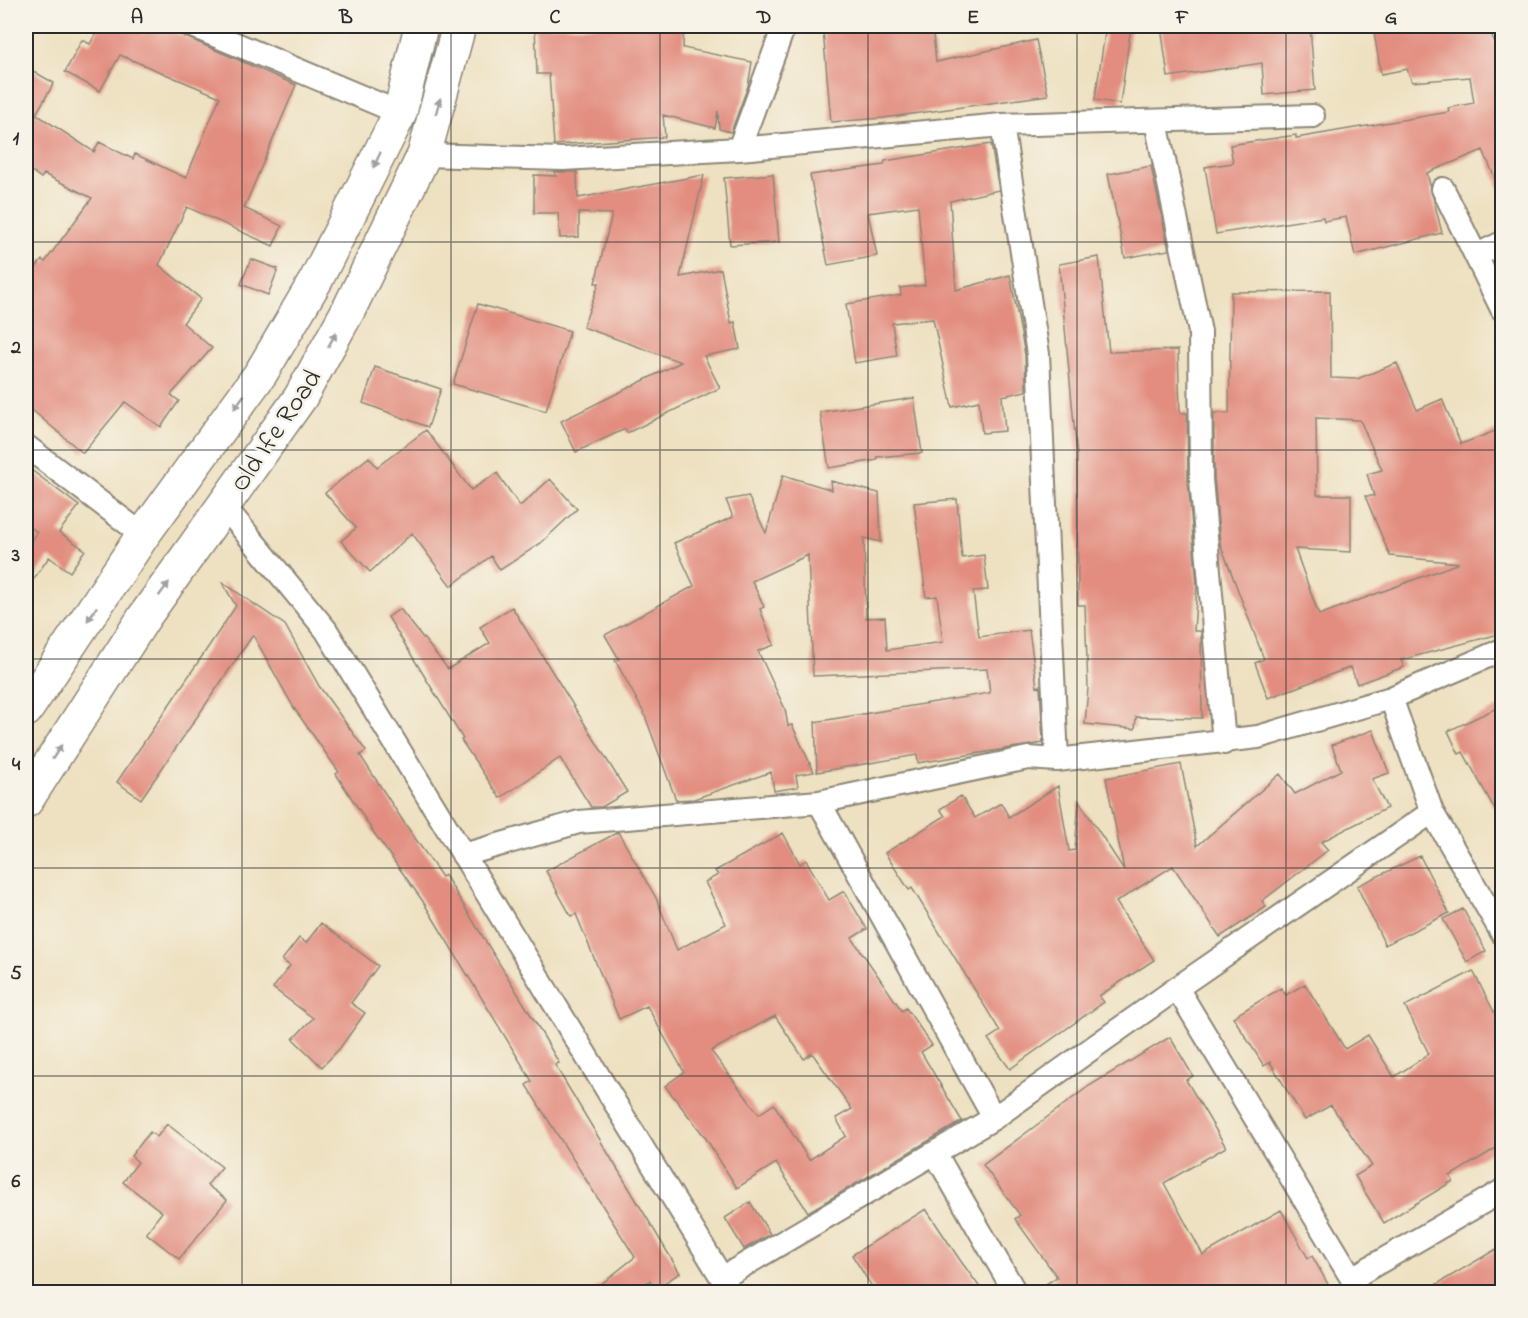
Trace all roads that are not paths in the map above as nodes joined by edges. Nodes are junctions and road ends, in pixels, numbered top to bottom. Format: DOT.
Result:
graph roads {
  1 [pos="193,26"];
  2 [pos="421,26"];
  3 [pos="459,26"];
  4 [pos="784,26"];
  5 [pos="400,113"];
  6 [pos="1314,116"];
  7 [pos="1156,122"];
  8 [pos="1002,125"];
  9 [pos="739,149"];
  10 [pos="424,155"];
  11 [pos="1443,189"];
  12 [pos="1503,243"];
  13 [pos="1477,255"];
  14 [pos="1503,309"];
  15 [pos="261,373"];
  16 [pos="300,398"];
  17 [pos="26,446"];
  18 [pos="224,506"];
  19 [pos="143,535"];
  20 [pos="1503,650"];
  21 [pos="1390,698"];
  22 [pos="26,710"];
  23 [pos="1224,743"];
  24 [pos="1057,760"];
  25 [pos="26,801"];
  26 [pos="819,802"];
  27 [pos="1432,813"];
  28 [pos="463,855"];
  29 [pos="1503,933"];
  30 [pos="1177,988"];
  31 [pos="994,1118"];
  32 [pos="935,1153"];
  33 [pos="1503,1191"];
  34 [pos="1356,1285"];
  35 [pos="722,1286"];
  36 [pos="1015,1293"];
  1 -- 5 [label="street"];
  2 -- 5 [label="main road, Old Ife Road"];
  10 -- 3 [label="main road, Old Ife Road, one-way"];
  4 -- 9 [label="street"];
  5 -- 15 [label="main road, Old Ife Road, one-way"];
  6 -- 7 [label="street"];
  7 -- 8 [label="street"];
  7 -- 23 [label="street"];
  8 -- 9 [label="street"];
  8 -- 24 [label="street"];
  9 -- 10 [label="street"];
  16 -- 10 [label="main road, Old Ife Road, one-way"];
  11 -- 13 [label="street"];
  12 -- 13 [label="street"];
  13 -- 14 [label="street"];
  15 -- 16 [label="main road"];
  15 -- 19 [label="main road, Old Ife Road, one-way"];
  16 -- 18 [label="main road, Old Ife Road"];
  17 -- 19 [label="street"];
  25 -- 18 [label="main road, Old Ife Road, one-way"];
  18 -- 28 [label="street"];
  19 -- 22 [label="main road, Old Ife Road, one-way"];
  20 -- 21 [label="street"];
  21 -- 23 [label="street"];
  21 -- 27 [label="street"];
  23 -- 24 [label="street"];
  24 -- 26 [label="street"];
  26 -- 28 [label="street"];
  26 -- 31 [label="street"];
  27 -- 29 [label="street"];
  27 -- 30 [label="street"];
  28 -- 35 [label="street"];
  30 -- 31 [label="street"];
  30 -- 34 [label="street"];
  31 -- 32 [label="street"];
  32 -- 35 [label="street"];
  32 -- 36 [label="street"];
  33 -- 34 [label="street"];
}
